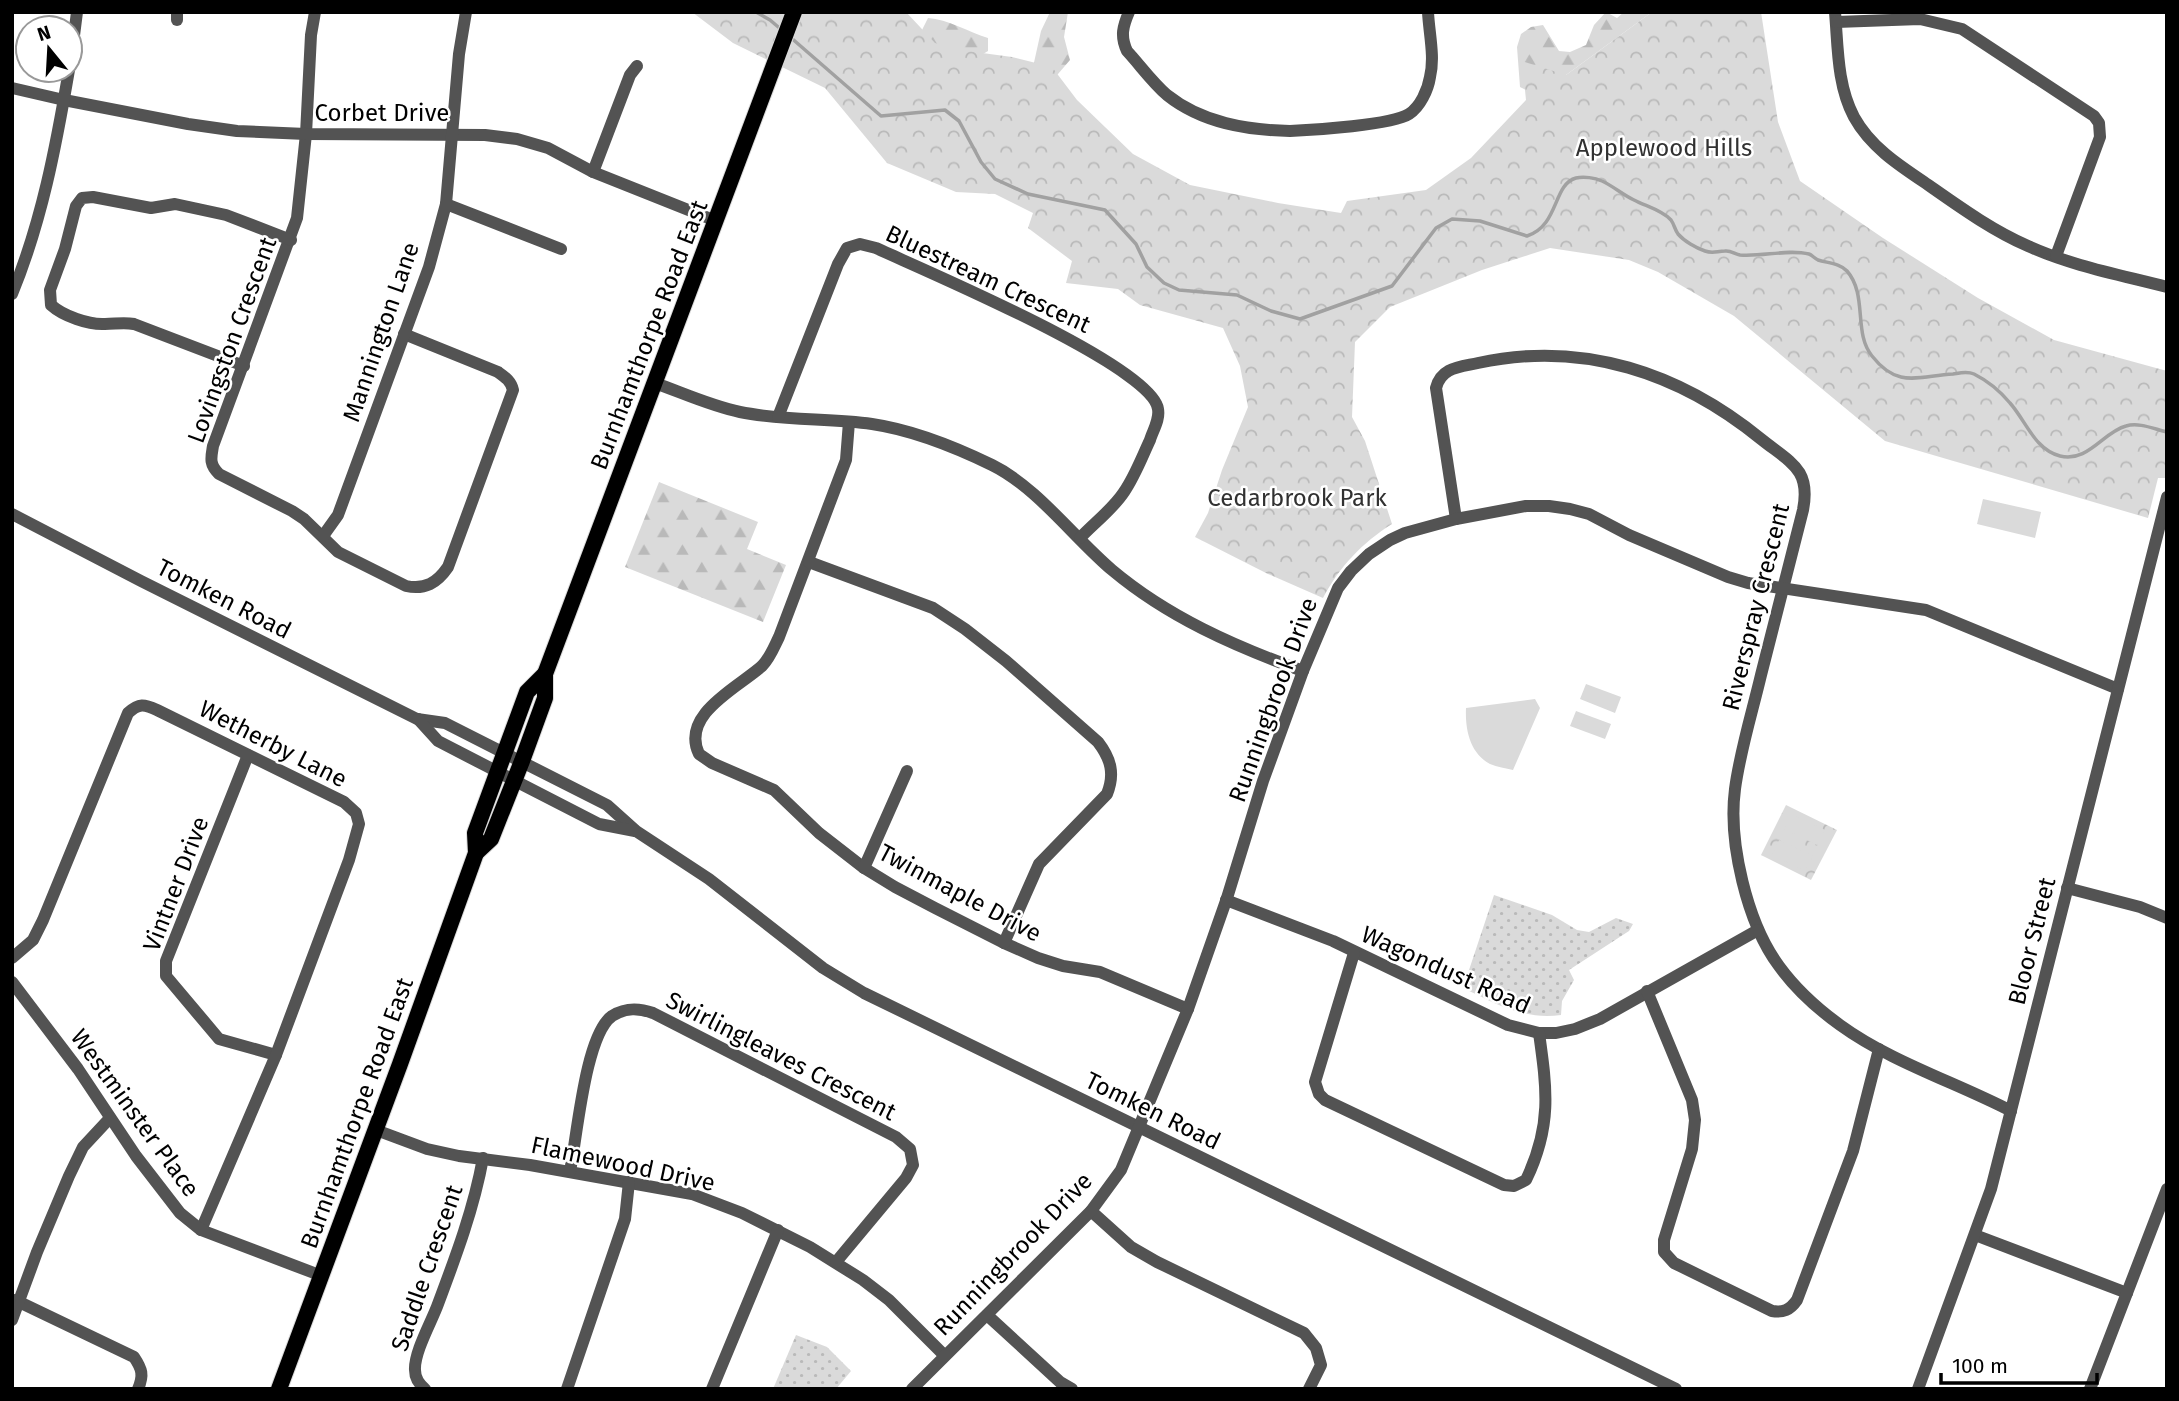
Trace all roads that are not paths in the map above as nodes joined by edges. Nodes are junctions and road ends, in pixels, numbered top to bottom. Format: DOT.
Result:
graph roads {
  1 [pos="315,12"];
  2 [pos="466,12"];
  3 [pos="794,12"];
  4 [pos="1129,12"];
  5 [pos="1428,12"];
  6 [pos="1835,17"];
  7 [pos="637,66"];
  8 [pos="67,84"];
  9 [pos="12,88"];
  10 [pos="64,100"];
  11 [pos="306,134"];
  12 [pos="453,135"];
  13 [pos="593,172"];
  14 [pos="446,204"];
  15 [pos="716,221"];
  16 [pos="291,240"];
  17 [pos="561,249"];
  18 [pos="2056,256"];
  19 [pos="2167,287"];
  20 [pos="12,294"];
  21 [pos="404,334"];
  22 [pos="244,366"];
  23 [pos="655,383"];
  24 [pos="778,417"];
  25 [pos="849,422"];
  26 [pos="2167,497"];
  27 [pos="12,514"];
  28 [pos="1455,519"];
  29 [pos="323,536"];
  30 [pos="1080,538"];
  31 [pos="2162,539"];
  32 [pos="809,562"];
  33 [pos="1782,589"];
  34 [pos="1303,671"];
  35 [pos="545,674"];
  36 [pos="2118,689"];
  37 [pos="418,719"];
  38 [pos="505,753"];
  39 [pos="248,755"];
  40 [pos="522,761"];
  41 [pos="907,771"];
  42 [pos="498,772"];
  43 [pos="514,780"];
  44 [pos="636,831"];
  45 [pos="476,853"];
  46 [pos="864,868"];
  47 [pos="2067,888"];
  48 [pos="1226,900"];
  49 [pos="2167,918"];
  50 [pos="1758,930"];
  51 [pos="1004,943"];
  52 [pos="1354,953"];
  53 [pos="12,958"];
  54 [pos="12,982"];
  55 [pos="1647,991"];
  56 [pos="1188,1009"];
  57 [pos="1539,1033"];
  58 [pos="1879,1049"];
  59 [pos="276,1055"];
  60 [pos="2011,1111"];
  61 [pos="110,1118"];
  62 [pos="1138,1128"];
  63 [pos="376,1130"];
  64 [pos="483,1158"];
  65 [pos="570,1171"];
  66 [pos="629,1182"];
  67 [pos="2167,1189"];
  68 [pos="1091,1211"];
  69 [pos="201,1230"];
  70 [pos="778,1230"];
  71 [pos="1975,1235"];
  72 [pos="836,1262"];
  73 [pos="321,1276"];
  74 [pos="2127,1293"];
  75 [pos="16,1301"];
  76 [pos="987,1315"];
  77 [pos="12,1320"];
  78 [pos="944,1356"];
  79 [pos="138,1389"];
  80 [pos="279,1389"];
  81 [pos="425,1389"];
  82 [pos="566,1389"];
  83 [pos="712,1389"];
  84 [pos="912,1389"];
  85 [pos="1072,1389"];
  86 [pos="1309,1389"];
  87 [pos="1676,1389"];
  88 [pos="1918,1389"];
  89 [pos="2090,1389"];
  1 -- 11 [label="street, Lovingston Crescent"];
  2 -- 12 [label="street, Mannington Lane"];
  3 -- 15 [label="main road, Burnhamthorpe Road East"];
  4 -- 5 [label="street"];
  6 -- 18 [label="street"];
  6 -- 18 [label="street"];
  7 -- 13 [label="street"];
  8 -- 10 [label="street"];
  9 -- 10 [label="street, Corbet Drive"];
  10 -- 11 [label="street, Corbet Drive"];
  10 -- 20 [label="street"];
  11 -- 12 [label="street, Corbet Drive"];
  11 -- 16 [label="street, Lovingston Crescent"];
  12 -- 13 [label="street, Corbet Drive"];
  12 -- 14 [label="street, Mannington Lane"];
  13 -- 15 [label="street, Corbet Drive"];
  14 -- 17 [label="street"];
  14 -- 21 [label="street, Mannington Lane"];
  15 -- 23 [label="main road, Burnhamthorpe Road East"];
  16 -- 22 [label="street, Lovingston Crescent"];
  16 -- 22 [label="street"];
  18 -- 19 [label="street"];
  21 -- 29 [label="street, Mannington Lane"];
  21 -- 29 [label="street, Lovingston Crescent"];
  22 -- 29 [label="street, Lovingston Crescent"];
  23 -- 24 [label="street"];
  23 -- 35 [label="main road, Burnhamthorpe Road East"];
  24 -- 25 [label="street"];
  24 -- 30 [label="street, Bluestream Crescent"];
  25 -- 30 [label="street"];
  25 -- 32 [label="street, Twinmaple Drive"];
  26 -- 31 [label="street, Bloor Street"];
  27 -- 37 [label="street, Tomken Road"];
  28 -- 33 [label="street, Runningbrook Drive"];
  28 -- 33 [label="street, Riverspray Crescent"];
  28 -- 34 [label="street, Runningbrook Drive"];
  30 -- 34 [label="street"];
  31 -- 36 [label="street, Bloor Street"];
  32 -- 46 [label="street, Twinmaple Drive"];
  32 -- 51 [label="street"];
  33 -- 36 [label="street, Runningbrook Drive"];
  33 -- 50 [label="street, Riverspray Crescent"];
  34 -- 48 [label="street, Runningbrook Drive"];
  35 -- 38 [label="main road, Burnhamthorpe Road East"];
  35 -- 40 [label="main road, Burnhamthorpe Road East"];
  36 -- 47 [label="street, Bloor Street"];
  37 -- 38 [label="street, Tomken Road"];
  37 -- 42 [label="street, Tomken Road"];
  38 -- 40 [label="street, Tomken Road"];
  38 -- 42 [label="main road, Burnhamthorpe Road East"];
  39 -- 53 [label="street, Wetherby Lane"];
  39 -- 59 [label="street, Vintner Drive"];
  39 -- 59 [label="street, Wetherby Lane"];
  40 -- 43 [label="main road, Burnhamthorpe Road East"];
  40 -- 44 [label="street, Tomken Road"];
  41 -- 46 [label="street"];
  42 -- 43 [label="street, Tomken Road"];
  42 -- 45 [label="main road, Burnhamthorpe Road East"];
  43 -- 44 [label="street, Tomken Road"];
  43 -- 45 [label="main road, Burnhamthorpe Road East"];
  44 -- 62 [label="street, Tomken Road"];
  45 -- 63 [label="main road, Burnhamthorpe Road East"];
  46 -- 51 [label="street, Twinmaple Drive"];
  47 -- 49 [label="street"];
  47 -- 60 [label="street, Bloor Street"];
  48 -- 52 [label="street, Wagondust Road"];
  48 -- 56 [label="street, Runningbrook Drive"];
  50 -- 55 [label="street, Wagondust Road"];
  50 -- 58 [label="street, Riverspray Crescent"];
  51 -- 56 [label="street, Twinmaple Drive"];
  52 -- 57 [label="street, Wagondust Road"];
  52 -- 57 [label="street"];
  54 -- 61 [label="street, Westminster Place"];
  55 -- 57 [label="street, Wagondust Road"];
  55 -- 58 [label="street"];
  56 -- 62 [label="street, Runningbrook Drive"];
  58 -- 60 [label="street, Riverspray Crescent"];
  59 -- 69 [label="street, Wetherby Lane"];
  60 -- 71 [label="street, Bloor Street"];
  61 -- 69 [label="street, Westminster Place"];
  61 -- 75 [label="street"];
  62 -- 68 [label="street, Runningbrook Drive"];
  62 -- 87 [label="street, Tomken Road"];
  63 -- 64 [label="street, Flamewood Drive"];
  63 -- 73 [label="main road, Burnhamthorpe Road East"];
  64 -- 65 [label="street, Flamewood Drive"];
  64 -- 81 [label="street, Saddle Crescent"];
  65 -- 66 [label="street, Flamewood Drive"];
  65 -- 72 [label="street, Swirlingleaves Crescent"];
  66 -- 70 [label="street, Flamewood Drive"];
  66 -- 82 [label="street"];
  67 -- 74 [label="street"];
  68 -- 76 [label="street, Runningbrook Drive"];
  68 -- 86 [label="street"];
  69 -- 73 [label="street, Westminster Place"];
  70 -- 72 [label="street, Flamewood Drive"];
  70 -- 83 [label="street"];
  71 -- 74 [label="street"];
  71 -- 88 [label="street, Bloor Street"];
  72 -- 78 [label="street, Flamewood Drive"];
  73 -- 80 [label="main road, Burnhamthorpe Road East"];
  74 -- 89 [label="street"];
  75 -- 77 [label="street"];
  75 -- 79 [label="street"];
  76 -- 78 [label="street, Runningbrook Drive"];
  76 -- 85 [label="street"];
  78 -- 84 [label="street, Runningbrook Drive"];
}
